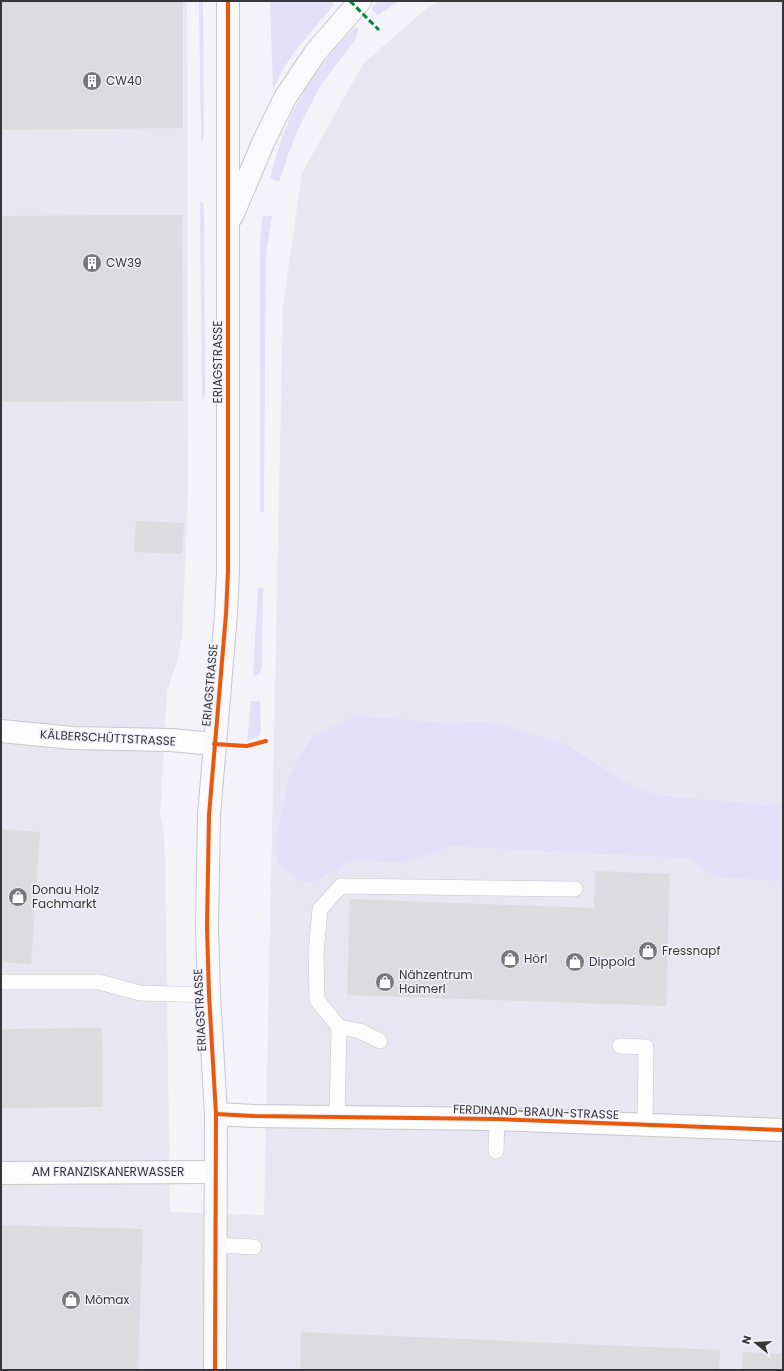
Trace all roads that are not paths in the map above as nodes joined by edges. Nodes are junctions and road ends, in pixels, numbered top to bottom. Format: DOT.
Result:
graph roads {
  1 [pos="228,1"];
  2 [pos="360,1"];
  3 [pos="227,228"];
  4 [pos="1,731"];
  5 [pos="214,744"];
  6 [pos="575,889"];
  7 [pos="1,982"];
  8 [pos="209,995"];
  9 [pos="339,1027"];
  10 [pos="380,1041"];
  11 [pos="620,1046"];
  12 [pos="216,1114"];
  13 [pos="337,1117"];
  14 [pos="497,1119"];
  15 [pos="645,1126"];
  16 [pos="783,1130"];
  17 [pos="496,1151"];
  18 [pos="216,1172"];
  19 [pos="1,1173"];
  20 [pos="216,1245"];
  21 [pos="254,1247"];
  22 [pos="214,1370"];
  1 -- 3 [label="street, ERIAGSTRASSE"];
  2 -- 3 [label="street"];
  3 -- 5 [label="street, ERIAGSTRASSE"];
  4 -- 5 [label="street, KÄLBERSCHÜTTSTRASSE"];
  5 -- 8 [label="street, ERIAGSTRASSE"];
  6 -- 9 [label="lane"];
  7 -- 8 [label="lane"];
  8 -- 12 [label="street, ERIAGSTRASSE"];
  9 -- 10 [label="lane"];
  9 -- 13 [label="lane"];
  11 -- 15 [label="lane"];
  12 -- 13 [label="street, FERDINAND-BRAUN-STRASSE"];
  12 -- 18 [label="street, ERIAGSTRASSE"];
  13 -- 14 [label="street, FERDINAND-BRAUN-STRASSE"];
  14 -- 15 [label="street, FERDINAND-BRAUN-STRASSE"];
  14 -- 17 [label="lane"];
  15 -- 16 [label="street, FERDINAND-BRAUN-STRASSE"];
  18 -- 19 [label="street, AM FRANZISKANERWASSER"];
  18 -- 20 [label="street, ERIAGSTRASSE"];
  20 -- 21 [label="lane"];
  20 -- 22 [label="street, ERIAGSTRASSE"];
}
